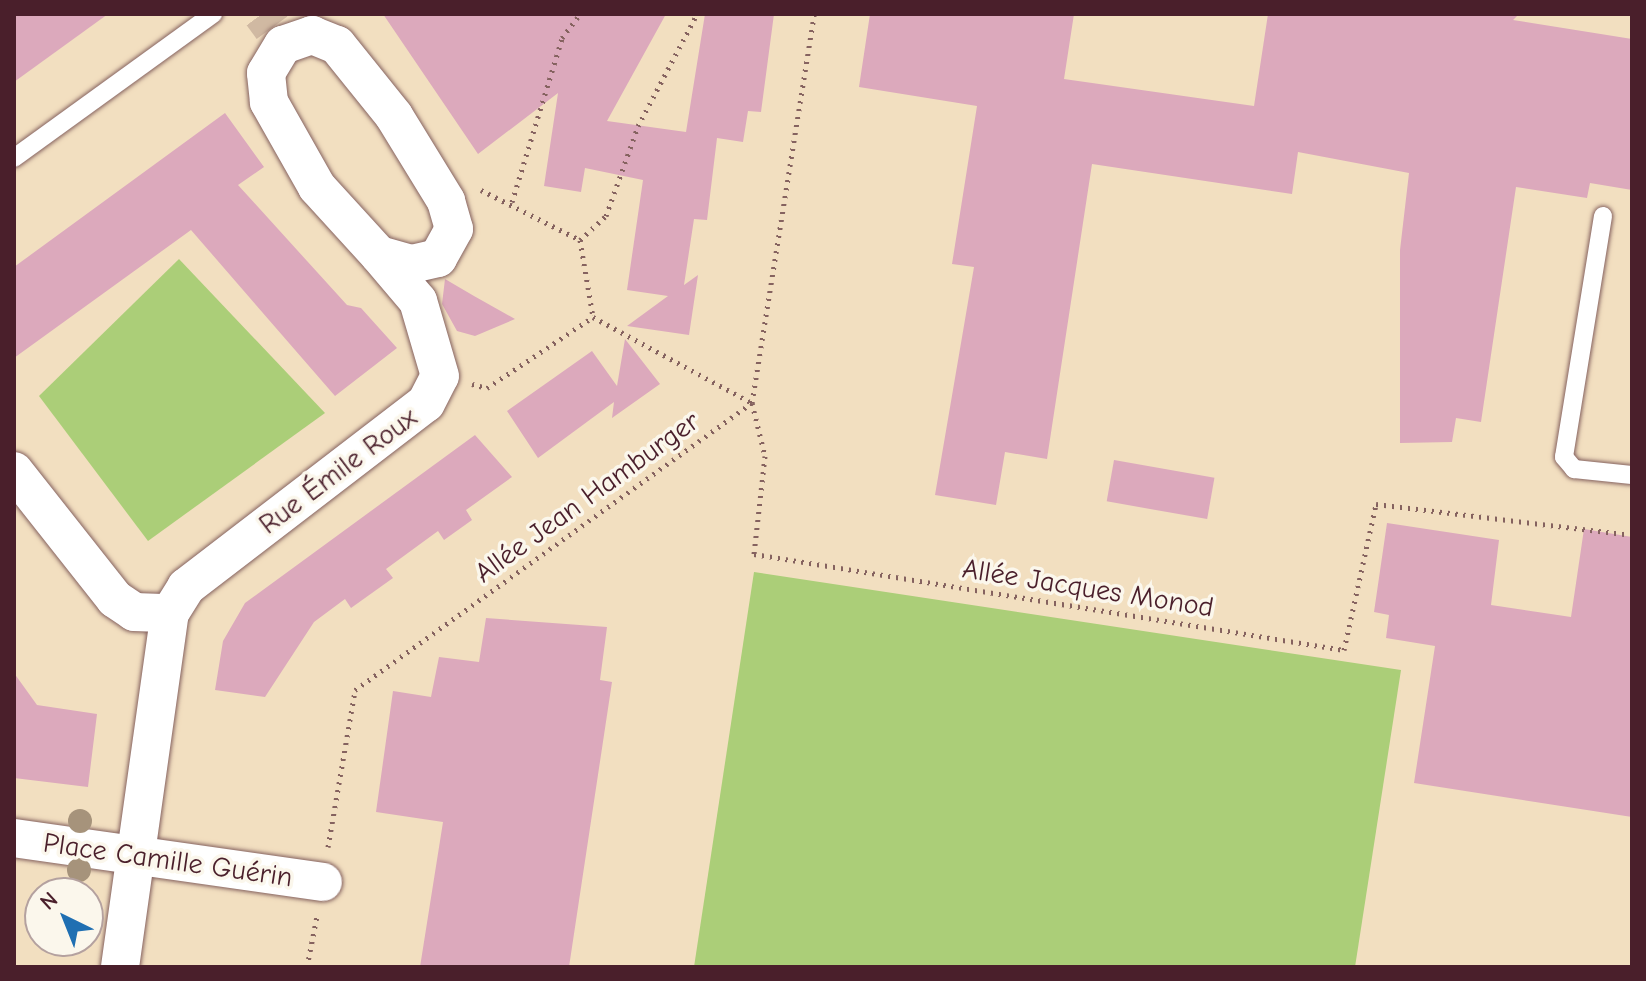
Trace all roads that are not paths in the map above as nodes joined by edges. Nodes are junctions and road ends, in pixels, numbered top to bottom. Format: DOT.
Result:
graph roads {
  1 [pos="213,14"];
  2 [pos="14,158"];
  3 [pos="1603,216"];
  4 [pos="379,255"];
  5 [pos="438,258"];
  6 [pos="418,301"];
  7 [pos="14,471"];
  8 [pos="1632,475"];
  9 [pos="170,613"];
  10 [pos="14,838"];
  11 [pos="136,855"];
  12 [pos="323,882"];
  13 [pos="120,967"];
  1 -- 2 [label="lane"];
  3 -- 8 [label="lane"];
  4 -- 5 [label="street"];
  4 -- 5 [label="street"];
  4 -- 6 [label="street"];
  5 -- 6 [label="street"];
  6 -- 9 [label="street, Rue Émile Roux"];
  7 -- 9 [label="street"];
  9 -- 11 [label="street, Rue Émile Roux"];
  10 -- 11 [label="street, Place Camille Guérin"];
  11 -- 12 [label="street, Place Camille Guérin"];
  11 -- 13 [label="street, Rue Émile Roux"];
}
